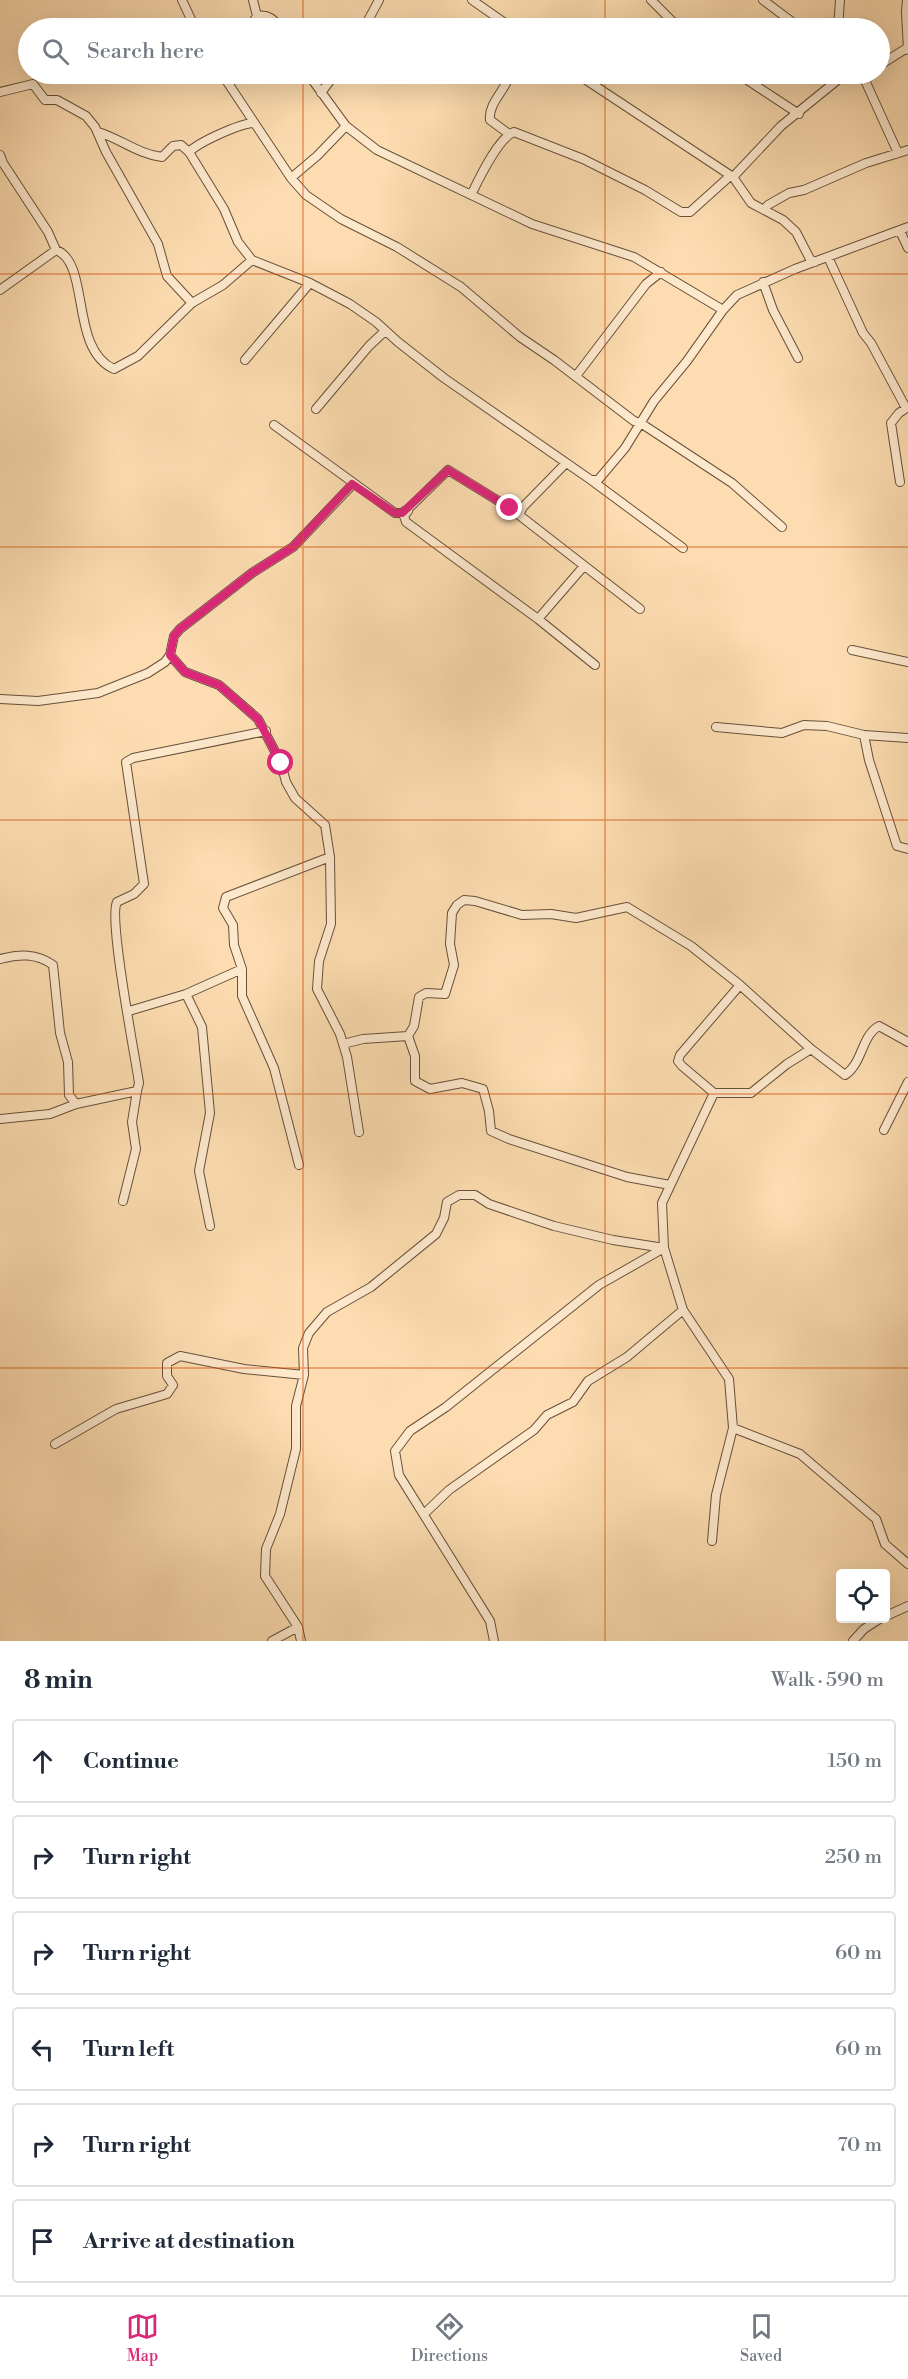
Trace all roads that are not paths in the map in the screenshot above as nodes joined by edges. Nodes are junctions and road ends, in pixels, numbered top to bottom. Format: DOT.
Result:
graph roads {
  1 [pos="182,0"];
  2 [pos="253,0"];
  3 [pos="379,0"];
  4 [pos="472,0"];
  5 [pos="651,0"];
  6 [pos="763,0"];
  7 [pos="840,0"];
  8 [pos="907,0"];
  9 [pos="256,16"];
  10 [pos="190,18"];
  11 [pos="272,18"];
  12 [pos="369,18"];
  13 [pos="498,18"];
  14 [pos="669,18"];
  15 [pos="787,18"];
  16 [pos="839,18"];
  17 [pos="907,49"];
  18 [pos="890,59"];
  19 [pos="229,84"];
  20 [pos="315,84"];
  21 [pos="328,84"];
  22 [pos="507,84"];
  23 [pos="595,84"];
  24 [pos="753,84"];
  25 [pos="834,84"];
  26 [pos="867,84"];
  27 [pos="0,92"];
  28 [pos="321,93"];
  29 [pos="799,114"];
  30 [pos="253,123"];
  31 [pos="346,126"];
  32 [pos="98,132"];
  33 [pos="509,134"];
  34 [pos="908,150"];
  35 [pos="189,152"];
  36 [pos="898,153"];
  37 [pos="0,155"];
  38 [pos="731,177"];
  39 [pos="291,178"];
  40 [pos="471,195"];
  41 [pos="764,210"];
  42 [pos="908,227"];
  43 [pos="900,231"];
  44 [pos="908,248"];
  45 [pos="56,250"];
  46 [pos="828,257"];
  47 [pos="252,260"];
  48 [pos="815,262"];
  49 [pos="661,272"];
  50 [pos="763,282"];
  51 [pos="310,283"];
  52 [pos="0,290"];
  53 [pos="192,303"];
  54 [pos="723,310"];
  55 [pos="385,331"];
  56 [pos="798,358"];
  57 [pos="244,360"];
  58 [pos="576,376"];
  59 [pos="907,408"];
  60 [pos="316,409"];
  61 [pos="642,424"];
  62 [pos="274,425"];
  63 [pos="566,463"];
  64 [pos="591,480"];
  65 [pos="900,482"];
  66 [pos="352,484"];
  67 [pos="522,507"];
  68 [pos="408,510"];
  69 [pos="782,527"];
  70 [pos="683,548"];
  71 [pos="584,566"];
  72 [pos="639,609"];
  73 [pos="538,619"];
  74 [pos="852,650"];
  75 [pos="170,655"];
  76 [pos="908,662"];
  77 [pos="595,665"];
  78 [pos="0,699"];
  79 [pos="716,727"];
  80 [pos="266,731"];
  81 [pos="864,735"];
  82 [pos="908,738"];
  83 [pos="908,849"];
  84 [pos="330,857"];
  85 [pos="0,959"];
  86 [pos="242,969"];
  87 [pos="740,986"];
  88 [pos="186,994"];
  89 [pos="129,1011"];
  90 [pos="408,1036"];
  91 [pos="908,1042"];
  92 [pos="343,1044"];
  93 [pos="811,1049"];
  94 [pos="908,1082"];
  95 [pos="137,1091"];
  96 [pos="714,1094"];
  97 [pos="76,1104"];
  98 [pos="0,1119"];
  99 [pos="884,1130"];
  100 [pos="359,1132"];
  101 [pos="299,1166"];
  102 [pos="670,1185"];
  103 [pos="123,1201"];
  104 [pos="210,1226"];
  105 [pos="664,1248"];
  106 [pos="683,1310"];
  107 [pos="304,1376"];
  108 [pos="733,1428"];
  109 [pos="55,1444"];
  110 [pos="424,1514"];
  111 [pos="712,1541"];
  112 [pos="908,1564"];
  113 [pos="908,1606"];
  114 [pos="890,1614"];
  115 [pos="873,1623"];
  116 [pos="298,1627"];
  117 [pos="272,1641"];
  118 [pos="301,1641"];
  119 [pos="494,1641"];
  120 [pos="853,1641"];
  1 -- 10 [label="street"];
  2 -- 9 [label="street"];
  3 -- 12 [label="street"];
  4 -- 13 [label="street"];
  5 -- 14 [label="street"];
  6 -- 15 [label="street"];
  7 -- 16 [label="street"];
  8 -- 17 [label="street"];
  9 -- 11 [label="street"];
  17 -- 18 [label="street"];
  19 -- 30 [label="street"];
  20 -- 28 [label="street"];
  21 -- 28 [label="street"];
  22 -- 33 [label="street"];
  23 -- 38 [label="street"];
  24 -- 29 [label="street"];
  25 -- 29 [label="street"];
  26 -- 36 [label="street"];
  27 -- 32 [label="street"];
  28 -- 31 [label="street"];
  29 -- 38 [label="street"];
  30 -- 35 [label="street"];
  30 -- 39 [label="street"];
  31 -- 39 [label="street"];
  31 -- 40 [label="street"];
  32 -- 35 [label="street"];
  32 -- 53 [label="street"];
  33 -- 38 [label="street"];
  33 -- 40 [label="street"];
  34 -- 36 [label="street"];
  35 -- 47 [label="street"];
  36 -- 41 [label="street"];
  37 -- 45 [label="street"];
  38 -- 41 [label="street"];
  39 -- 58 [label="street"];
  40 -- 49 [label="street"];
  41 -- 48 [label="street"];
  42 -- 43 [label="street"];
  43 -- 44 [label="street"];
  43 -- 46 [label="street"];
  45 -- 52 [label="street"];
  45 -- 53 [label="street"];
  46 -- 48 [label="street"];
  46 -- 59 [label="street"];
  47 -- 51 [label="street"];
  47 -- 53 [label="street"];
  48 -- 50 [label="street"];
  49 -- 54 [label="street"];
  49 -- 58 [label="street"];
  50 -- 54 [label="street"];
  50 -- 56 [label="street"];
  51 -- 55 [label="street"];
  51 -- 57 [label="street"];
  54 -- 61 [label="street"];
  55 -- 60 [label="street"];
  55 -- 63 [label="street"];
  58 -- 61 [label="street"];
  59 -- 65 [label="street"];
  61 -- 64 [label="street"];
  61 -- 69 [label="street"];
  62 -- 66 [label="street"];
  63 -- 64 [label="street"];
  63 -- 67 [label="street"];
  64 -- 70 [label="street"];
  66 -- 68 [label="street"];
  66 -- 75 [label="street"];
  67 -- 68 [label="street"];
  67 -- 71 [label="street"];
  68 -- 73 [label="street"];
  71 -- 72 [label="street"];
  71 -- 73 [label="street"];
  73 -- 77 [label="street"];
  74 -- 76 [label="street"];
  75 -- 78 [label="street"];
  75 -- 80 [label="street"];
  79 -- 81 [label="street"];
  80 -- 84 [label="street"];
  80 -- 89 [label="street"];
  81 -- 82 [label="street"];
  81 -- 83 [label="street"];
  84 -- 86 [label="street"];
  84 -- 92 [label="street"];
  85 -- 97 [label="street"];
  86 -- 88 [label="street"];
  86 -- 101 [label="street"];
  87 -- 90 [label="street"];
  87 -- 93 [label="street"];
  87 -- 96 [label="street"];
  88 -- 89 [label="street"];
  88 -- 104 [label="street"];
  89 -- 95 [label="street"];
  90 -- 92 [label="street"];
  90 -- 102 [label="street"];
  91 -- 93 [label="street"];
  92 -- 100 [label="street"];
  93 -- 96 [label="street"];
  94 -- 99 [label="street"];
  95 -- 97 [label="street"];
  95 -- 103 [label="street"];
  96 -- 102 [label="street"];
  97 -- 98 [label="street"];
  102 -- 105 [label="street"];
  105 -- 106 [label="street"];
  105 -- 107 [label="street"];
  105 -- 110 [label="street"];
  106 -- 108 [label="street"];
  106 -- 110 [label="street"];
  107 -- 109 [label="street"];
  107 -- 116 [label="street"];
  108 -- 111 [label="street"];
  108 -- 112 [label="street"];
  110 -- 119 [label="street"];
  113 -- 114 [label="street"];
  115 -- 120 [label="street"];
  116 -- 117 [label="street"];
  116 -- 118 [label="street"];
}
